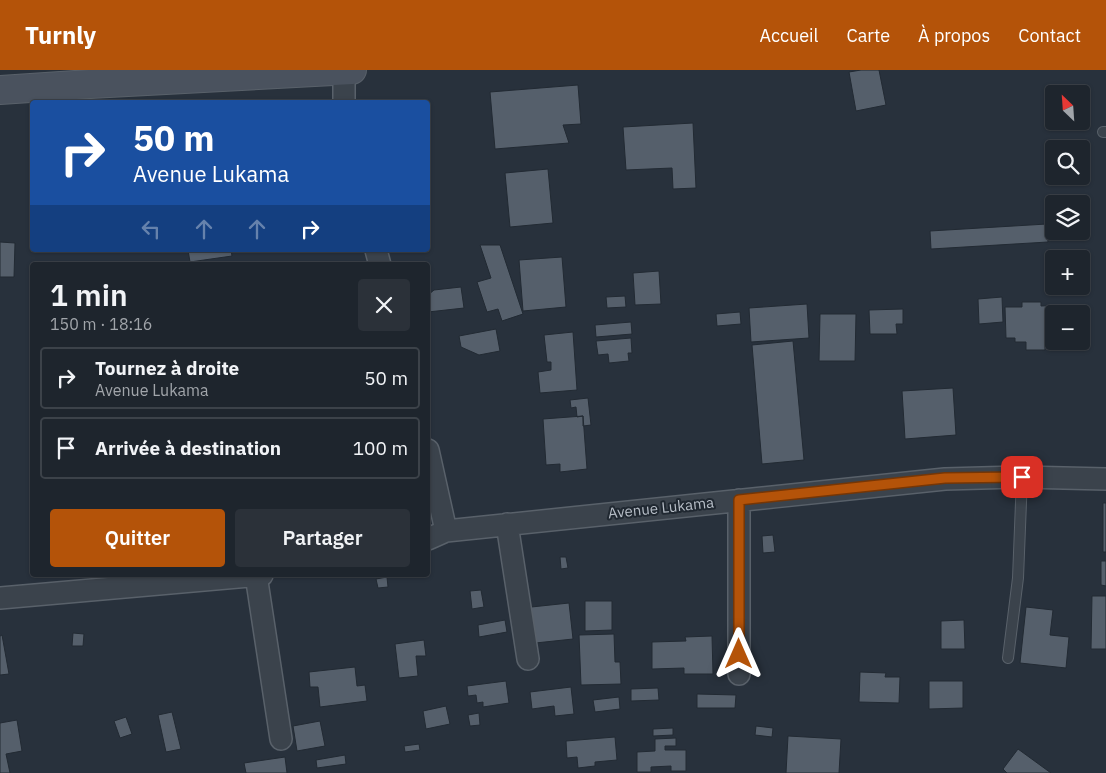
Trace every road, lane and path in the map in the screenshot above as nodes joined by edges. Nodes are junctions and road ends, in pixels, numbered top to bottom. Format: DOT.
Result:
graph roads {
  1 [pos="344,70"];
  2 [pos="352,70"];
  3 [pos="89,77"];
  4 [pos="0,90"];
  5 [pos="344,100"];
  6 [pos="430,469"];
  7 [pos="1022,477"];
  8 [pos="1106,480"];
  9 [pos="739,500"];
  10 [pos="508,524"];
  11 [pos="437,535"];
  12 [pos="244,577"];
  13 [pos="256,577"];
  14 [pos="0,598"];
  15 [pos="1008,658"];
  16 [pos="528,660"];
  17 [pos="739,674"];
  18 [pos="281,739"];
  1 -- 2 [label="main road"];
  1 -- 3 [label="main road"];
  1 -- 5 [label="street"];
  3 -- 4 [label="main road"];
  6 -- 11 [label="street"];
  7 -- 8 [label="street, Avenue Lukama"];
  7 -- 9 [label="street, Avenue Lukama"];
  7 -- 15 [label="lane"];
  9 -- 10 [label="street, Avenue Lukama"];
  9 -- 17 [label="street"];
  10 -- 11 [label="street, Avenue Lukama"];
  10 -- 16 [label="street"];
  12 -- 14 [label="street"];
  13 -- 18 [label="street"];
}
